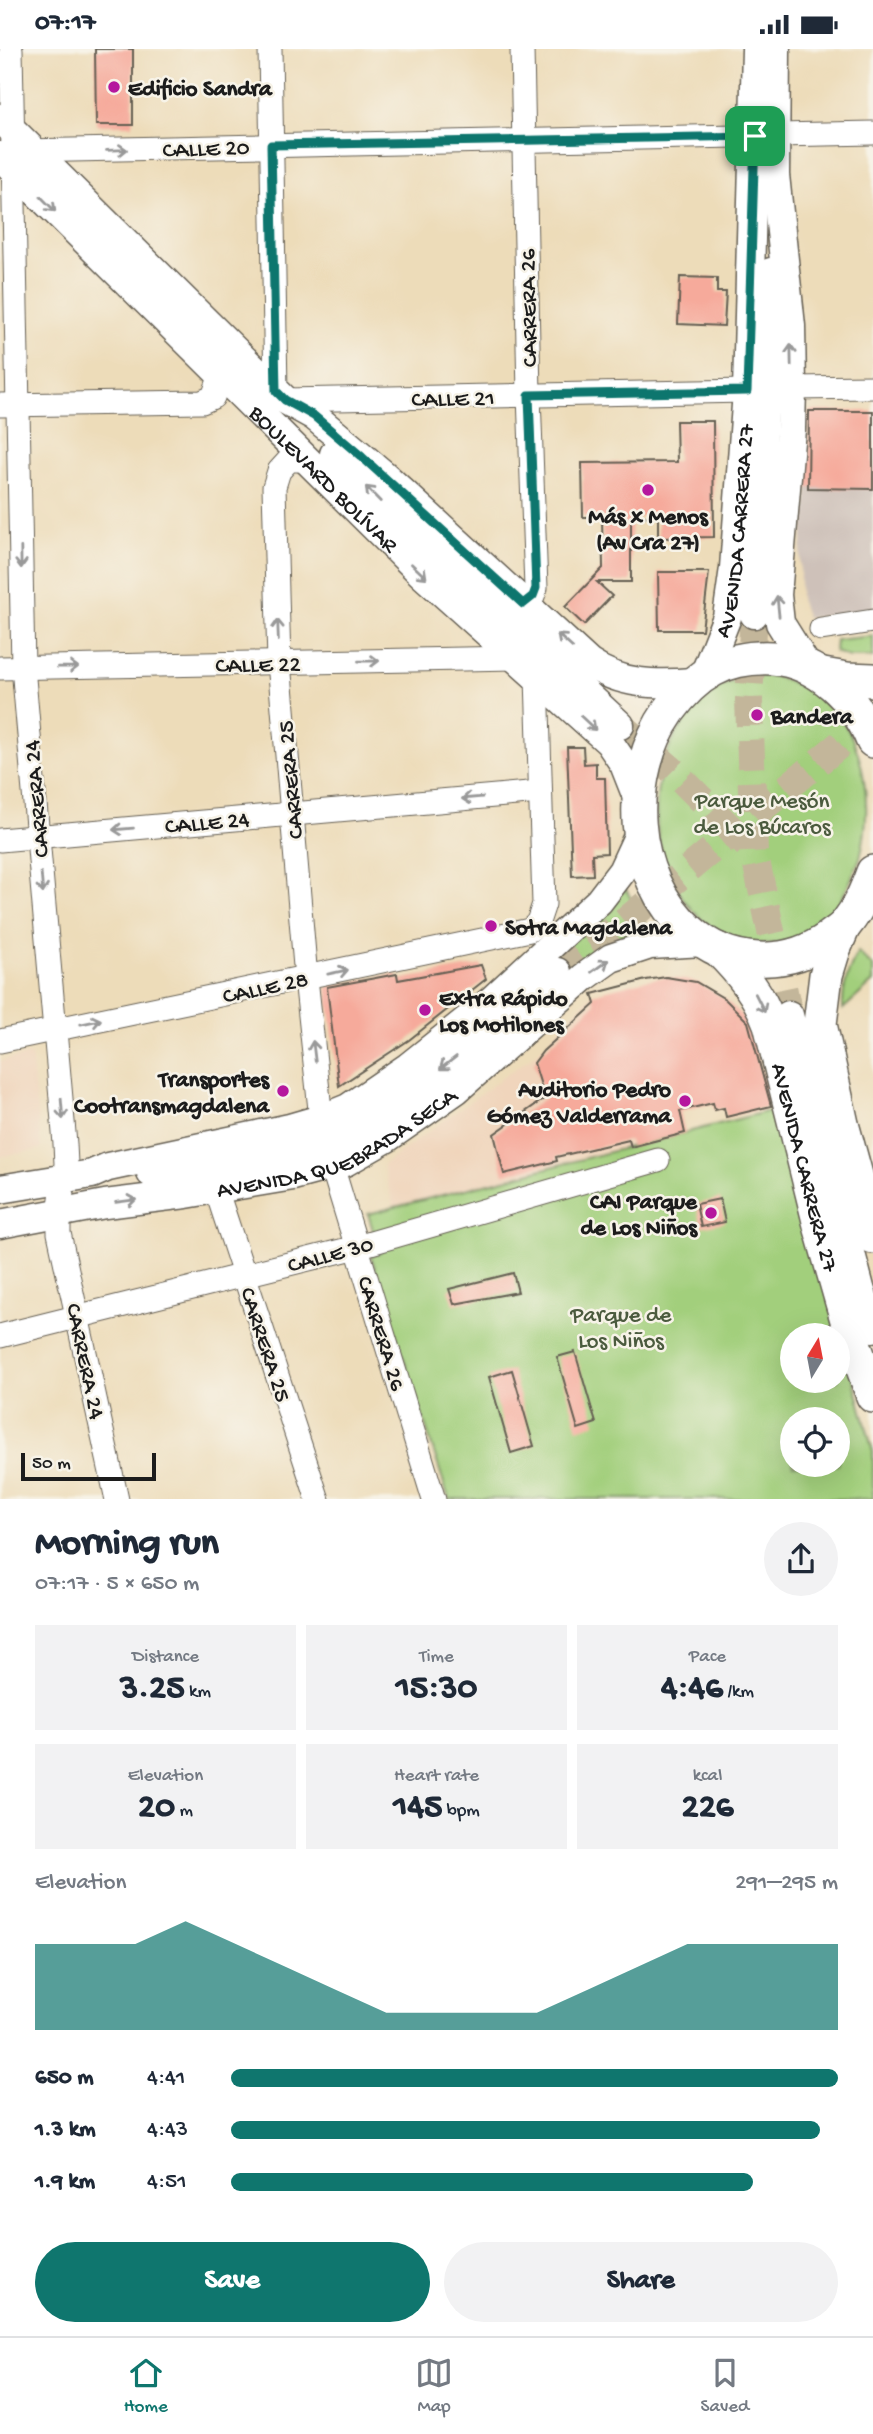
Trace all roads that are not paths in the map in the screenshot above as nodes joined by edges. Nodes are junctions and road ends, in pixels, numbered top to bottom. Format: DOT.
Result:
graph roads {
  1 [pos="11,49"];
  2 [pos="270,49"];
  3 [pos="522,49"];
  4 [pos="756,49"];
  5 [pos="776,49"];
  6 [pos="873,133"];
  7 [pos="765,136"];
  8 [pos="524,141"];
  9 [pos="271,145"];
  10 [pos="10,146"];
  11 [pos="775,175"];
  12 [pos="221,375"];
  13 [pos="873,387"];
  14 [pos="792,388"];
  15 [pos="747,391"];
  16 [pos="281,395"];
  17 [pos="529,395"];
  18 [pos="9,405"];
  19 [pos="305,460"];
  20 [pos="523,604"];
  21 [pos="754,614"];
  22 [pos="873,621"];
  23 [pos="821,629"];
  24 [pos="515,658"];
  25 [pos="279,663"];
  26 [pos="23,667"];
  27 [pos="0,668"];
  28 [pos="815,671"];
  29 [pos="537,677"];
  30 [pos="699,677"];
  31 [pos="873,680"];
  32 [pos="620,725"];
  33 [pos="873,741"];
  34 [pos="540,792"];
  35 [pos="292,814"];
  36 [pos="639,817"];
  37 [pos="38,837"];
  38 [pos="0,840"];
  39 [pos="873,872"];
  40 [pos="845,926"];
  41 [pos="711,946"];
  42 [pos="557,972"];
  43 [pos="306,978"];
  44 [pos="789,1015"];
  45 [pos="55,1030"];
  46 [pos="0,1041"];
  47 [pos="321,1119"];
  48 [pos="658,1160"];
  49 [pos="339,1164"];
  50 [pos="78,1175"];
  51 [pos="865,1176"];
  52 [pos="0,1189"];
  53 [pos="216,1189"];
  54 [pos="59,1213"];
  55 [pos="0,1224"];
  56 [pos="873,1237"];
  57 [pos="364,1245"];
  58 [pos="244,1275"];
  59 [pos="76,1317"];
  60 [pos="873,1328"];
  61 [pos="0,1336"];
  62 [pos="873,1396"];
  63 [pos="117,1499"];
  64 [pos="317,1499"];
  65 [pos="434,1499"];
  1 -- 10 [label="street, CARRERA 24"];
  2 -- 9 [label="street"];
  3 -- 8 [label="street, CARRERA 26"];
  4 -- 7 [label="main road, AVENIDA CARRERA 27"];
  5 -- 7 [label="main road, AVENIDA CARRERA 27"];
  6 -- 7 [label="street, CALLE 20"];
  7 -- 8 [label="street, CALLE 20"];
  7 -- 11 [label="main road, AVENIDA CARRERA 27"];
  7 -- 15 [label="main road, AVENIDA CARRERA 27"];
  8 -- 9 [label="street, CALLE 20"];
  8 -- 17 [label="street, CARRERA 26"];
  10 -- 9 [label="street, CALLE 20, one-way"];
  9 -- 16 [label="street"];
  10 -- 12 [label="main road, BOULEVARD BOLÍVAR, one-way"];
  10 -- 16 [label="main road, BOULEVARD BOLÍVAR"];
  10 -- 18 [label="street, CARRERA 24"];
  14 -- 11 [label="main road, AVENIDA CARRERA 27, one-way"];
  11 -- 21 [label="main road"];
  12 -- 18 [label="street"];
  12 -- 19 [label="main road, BOULEVARD BOLÍVAR"];
  13 -- 14 [label="street"];
  28 -- 14 [label="main road, AVENIDA CARRERA 27, one-way"];
  15 -- 17 [label="street, CALLE 21"];
  15 -- 30 [label="main road, AVENIDA CARRERA 27"];
  16 -- 17 [label="street, CALLE 21"];
  16 -- 20 [label="main road, BOULEVARD BOLÍVAR"];
  32 -- 16 [label="main road, one-way"];
  17 -- 20 [label="street, CARRERA 26"];
  18 -- 26 [label="street, CARRERA 24, one-way"];
  19 -- 24 [label="main road, BOULEVARD BOLÍVAR, one-way"];
  25 -- 19 [label="street, CARRERA 25, one-way"];
  30 -- 20 [label="main road, BOULEVARD BOLÍVAR, one-way"];
  22 -- 23 [label="street"];
  25 -- 24 [label="street, CALLE 22, one-way"];
  24 -- 29 [label="main road, BOULEVARD BOLÍVAR"];
  26 -- 25 [label="street, CALLE 22, one-way"];
  25 -- 35 [label="street, CARRERA 25"];
  26 -- 27 [label="street, CALLE 22"];
  26 -- 37 [label="street, CARRERA 24"];
  28 -- 30 [label="highway"];
  28 -- 31 [label="highway"];
  28 -- 33 [label="highway"];
  29 -- 34 [label="street"];
  29 -- 36 [label="main road, BOULEVARD BOLÍVAR, one-way"];
  30 -- 36 [label="highway"];
  34 -- 35 [label="street, CALLE 24, one-way"];
  43 -- 34 [label="street, CALLE 28, one-way"];
  35 -- 37 [label="street, CALLE 24, one-way"];
  35 -- 43 [label="street, CARRERA 25"];
  36 -- 41 [label="highway, AVENIDA CARRERA 27"];
  36 -- 47 [label="main road, AVENIDA QUEBRADA SECA"];
  37 -- 38 [label="street, CALLE 24"];
  37 -- 45 [label="street, CARRERA 24, one-way"];
  39 -- 40 [label="highway"];
  40 -- 41 [label="highway"];
  40 -- 51 [label="highway, AVENIDA CARRERA 27"];
  49 -- 41 [label="main road, AVENIDA QUEBRADA SECA, one-way"];
  41 -- 62 [label="highway, AVENIDA CARRERA 27, one-way"];
  42 -- 50 [label="main road, one-way"];
  45 -- 43 [label="street, CALLE 28, one-way"];
  47 -- 43 [label="street, CARRERA 25, one-way"];
  44 -- 60 [label="main road"];
  45 -- 46 [label="street, CALLE 28"];
  45 -- 50 [label="street, CARRERA 24, one-way"];
  47 -- 50 [label="main road, AVENIDA QUEBRADA SECA"];
  48 -- 57 [label="street, CALLE 30"];
  49 -- 53 [label="main road, AVENIDA QUEBRADA SECA"];
  49 -- 57 [label="street, CARRERA 26"];
  50 -- 52 [label="main road, AVENIDA QUEBRADA SECA"];
  50 -- 54 [label="street, CARRERA 24"];
  51 -- 56 [label="highway, AVENIDA CARRERA 27"];
  54 -- 53 [label="main road, AVENIDA QUEBRADA SECA, one-way"];
  53 -- 58 [label="street, CARRERA 25"];
  54 -- 55 [label="main road, AVENIDA QUEBRADA SECA"];
  54 -- 59 [label="street, CARRERA 24"];
  57 -- 58 [label="street, CALLE 30"];
  57 -- 65 [label="street, CARRERA 26"];
  58 -- 59 [label="street, CALLE 30"];
  58 -- 64 [label="street, CARRERA 25"];
  59 -- 61 [label="street, CALLE 30"];
  59 -- 63 [label="street, CARRERA 24"];
}
